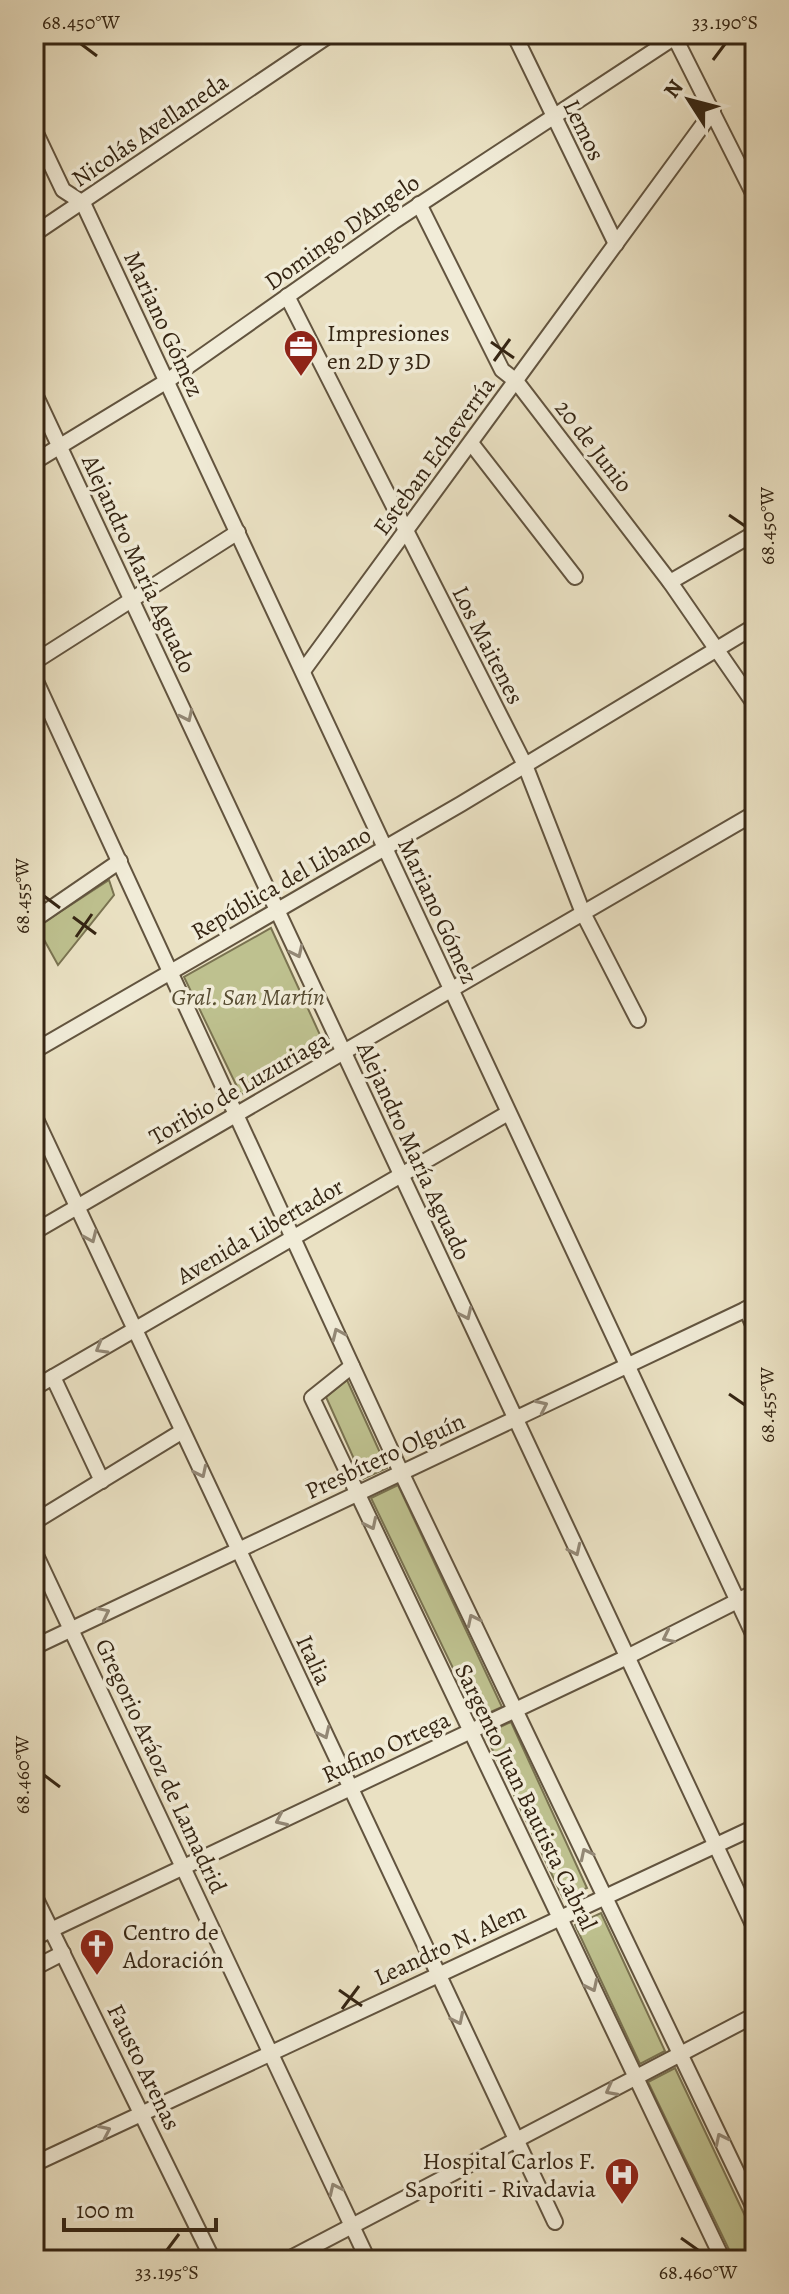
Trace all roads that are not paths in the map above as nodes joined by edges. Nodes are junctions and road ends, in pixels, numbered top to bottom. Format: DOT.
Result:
graph roads {
  1 [pos="331,34"];
  2 [pos="514,34"];
  3 [pos="674,36"];
  4 [pos="713,111"];
  5 [pos="553,118"];
  6 [pos="34,129"];
  7 [pos="755,197"];
  8 [pos="83,203"];
  9 [pos="419,204"];
  10 [pos="34,234"];
  11 [pos="616,244"];
  12 [pos="287,296"];
  13 [pos="167,381"];
  14 [pos="516,381"];
  15 [pos="34,392"];
  16 [pos="471,443"];
  17 [pos="59,447"];
  18 [pos="34,462"];
  19 [pos="238,532"];
  20 [pos="755,533"];
  21 [pos="405,534"];
  22 [pos="575,577"];
  23 [pos="670,582"];
  24 [pos="132,599"];
  25 [pos="755,626"];
  26 [pos="718,647"];
  27 [pos="34,662"];
  28 [pos="303,671"];
  29 [pos="34,677"];
  30 [pos="755,705"];
  31 [pos="525,765"];
  32 [pos="754,816"];
  33 [pos="384,849"];
  34 [pos="120,861"];
  35 [pos="278,910"];
  36 [pos="583,913"];
  37 [pos="34,920"];
  38 [pos="171,972"];
  39 [pos="451,990"];
  40 [pos="638,1020"];
  41 [pos="34,1051"];
  42 [pos="344,1052"];
  43 [pos="508,1113"];
  44 [pos="34,1115"];
  45 [pos="236,1116"];
  46 [pos="401,1175"];
  47 [pos="77,1207"];
  48 [pos="34,1232"];
  49 [pos="293,1237"];
  50 [pos="750,1307"];
  51 [pos="133,1329"];
  52 [pos="755,1329"];
  53 [pos="352,1366"];
  54 [pos="627,1367"];
  55 [pos="53,1377"];
  56 [pos="34,1388"];
  57 [pos="514,1419"];
  58 [pos="181,1432"];
  59 [pos="401,1472"];
  60 [pos="102,1481"];
  61 [pos="356,1494"];
  62 [pos="34,1522"];
  63 [pos="238,1549"];
  64 [pos="34,1551"];
  65 [pos="755,1592"];
  66 [pos="738,1603"];
  67 [pos="72,1628"];
  68 [pos="755,1638"];
  69 [pos="34,1647"];
  70 [pos="625,1658"];
  71 [pos="517,1710"];
  72 [pos="471,1731"];
  73 [pos="350,1788"];
  74 [pos="755,1827"];
  75 [pos="715,1845"];
  76 [pos="184,1866"];
  77 [pos="34,1895"];
  78 [pos="606,1896"];
  79 [pos="559,1918"];
  80 [pos="755,1929"];
  81 [pos="52,1930"];
  82 [pos="34,1938"];
  83 [pos="63,1953"];
  84 [pos="34,1968"];
  85 [pos="437,1974"];
  86 [pos="755,2015"];
  87 [pos="272,2053"];
  88 [pos="680,2054"];
  89 [pos="636,2077"];
  90 [pos="143,2114"];
  91 [pos="518,2140"];
  92 [pos="34,2164"];
  93 [pos="755,2210"];
  94 [pos="555,2222"];
  95 [pos="352,2226"];
  96 [pos="213,2260"];
  97 [pos="287,2260"];
  98 [pos="368,2260"];
  99 [pos="723,2260"];
  1 -- 8 [label="street, Nicolás Avellaneda"];
  2 -- 5 [label="street, Lemos"];
  3 -- 4 [label="street"];
  3 -- 5 [label="street, Domingo D'Angelo"];
  4 -- 7 [label="street"];
  4 -- 11 [label="street, Esteban Echeverría"];
  5 -- 9 [label="street, Domingo D'Angelo"];
  5 -- 11 [label="street, Lemos"];
  6 -- 8 [label="street, Mariano Gómez"];
  8 -- 10 [label="street, Nicolás Avellaneda"];
  8 -- 13 [label="street, Mariano Gómez"];
  9 -- 12 [label="street, Domingo D'Angelo"];
  9 -- 14 [label="street, 20 de Junio"];
  11 -- 14 [label="street, Esteban Echeverría"];
  12 -- 13 [label="street, Domingo D'Angelo"];
  12 -- 21 [label="street, Los Maitenes"];
  13 -- 17 [label="street, Domingo D'Angelo"];
  13 -- 19 [label="street, Mariano Gómez"];
  14 -- 16 [label="street, Esteban Echeverría"];
  14 -- 23 [label="street, 20 de Junio"];
  15 -- 17 [label="street, Alejandro María Aguado"];
  16 -- 21 [label="street, Esteban Echeverría"];
  16 -- 22 [label="street"];
  17 -- 18 [label="street, Domingo D'Angelo"];
  17 -- 24 [label="street, Alejandro María Aguado"];
  19 -- 24 [label="street"];
  19 -- 28 [label="street, Mariano Gómez"];
  20 -- 23 [label="street"];
  21 -- 28 [label="street, Esteban Echeverría"];
  21 -- 31 [label="street, Los Maitenes"];
  23 -- 26 [label="street, 20 de Junio"];
  24 -- 27 [label="street"];
  24 -- 35 [label="street, Alejandro María Aguado, one-way"];
  25 -- 26 [label="street, República del Libano"];
  26 -- 30 [label="street, 20 de Junio"];
  26 -- 31 [label="street, República del Libano"];
  28 -- 33 [label="street, Mariano Gómez"];
  29 -- 34 [label="street, Sargento Juan Bautista Cabral"];
  31 -- 33 [label="street, República del Libano"];
  31 -- 36 [label="street, Los Maitenes"];
  32 -- 36 [label="street, Toribio de Luzuriaga"];
  33 -- 35 [label="street, República del Libano"];
  33 -- 39 [label="street, Mariano Gómez"];
  34 -- 37 [label="street"];
  34 -- 38 [label="street, Sargento Juan Bautista Cabral"];
  35 -- 38 [label="street, República del Libano"];
  35 -- 42 [label="street, Alejandro María Aguado, one-way"];
  36 -- 39 [label="street, Toribio de Luzuriaga"];
  36 -- 40 [label="street, Los Maitenes"];
  38 -- 41 [label="street, República del Libano"];
  38 -- 45 [label="street, Sargento Juan Bautista Cabral"];
  39 -- 42 [label="street, Toribio de Luzuriaga"];
  39 -- 43 [label="street, Mariano Gómez"];
  42 -- 45 [label="street, Toribio de Luzuriaga"];
  42 -- 46 [label="street, Alejandro María Aguado"];
  43 -- 46 [label="street, Avenida Libertador"];
  43 -- 54 [label="street, Mariano Gómez"];
  44 -- 47 [label="street, Italia"];
  45 -- 47 [label="street, Toribio de Luzuriaga"];
  45 -- 49 [label="street, Sargento Juan Bautista Cabral"];
  46 -- 49 [label="street, Avenida Libertador"];
  46 -- 57 [label="street, Alejandro María Aguado, one-way"];
  47 -- 48 [label="street, Toribio de Luzuriaga"];
  47 -- 51 [label="street, Italia, one-way"];
  49 -- 51 [label="street, Avenida Libertador"];
  53 -- 49 [label="street, Sargento Juan Bautista Cabral, one-way"];
  50 -- 52 [label="street"];
  50 -- 54 [label="street, Presbítero Olguín"];
  51 -- 55 [label="street, Avenida Libertador, one-way"];
  51 -- 58 [label="street, Italia"];
  53 -- 59 [label="street, Sargento Juan Bautista Cabral"];
  53 -- 61 [label="street, Sargento Juan Bautista Cabral"];
  57 -- 54 [label="street, Presbítero Olguín, one-way"];
  54 -- 66 [label="street, Mariano Gómez"];
  55 -- 56 [label="street, Avenida Libertador"];
  55 -- 60 [label="street"];
  57 -- 59 [label="street, Presbítero Olguín"];
  57 -- 70 [label="street, Alejandro María Aguado, one-way"];
  58 -- 60 [label="street"];
  58 -- 63 [label="street, Italia, one-way"];
  59 -- 61 [label="street, Presbítero Olguín"];
  71 -- 59 [label="street, Sargento Juan Bautista Cabral, one-way"];
  60 -- 62 [label="street"];
  61 -- 63 [label="street, Presbítero Olguín"];
  61 -- 72 [label="street, Sargento Juan Bautista Cabral, one-way"];
  67 -- 63 [label="street, Presbítero Olguín, one-way"];
  63 -- 73 [label="street, Italia, one-way"];
  64 -- 67 [label="street, Gregorio Aráoz de Lamadrid"];
  65 -- 66 [label="street, Rufino Ortega"];
  66 -- 68 [label="street, Mariano Gómez"];
  66 -- 70 [label="street, Rufino Ortega, one-way"];
  67 -- 69 [label="street, Presbítero Olguín"];
  67 -- 76 [label="street, Gregorio Aráoz de Lamadrid"];
  70 -- 71 [label="street, Rufino Ortega"];
  70 -- 75 [label="street, Alejandro María Aguado"];
  71 -- 72 [label="street, Rufino Ortega"];
  78 -- 71 [label="street, Sargento Juan Bautista Cabral, one-way"];
  72 -- 73 [label="street, Rufino Ortega"];
  72 -- 79 [label="street, Sargento Juan Bautista Cabral"];
  73 -- 76 [label="street, Rufino Ortega, one-way"];
  73 -- 85 [label="street, Italia"];
  74 -- 75 [label="street, Leandro N. Alem"];
  75 -- 78 [label="street, Leandro N. Alem"];
  75 -- 80 [label="street, Alejandro María Aguado"];
  76 -- 81 [label="street, Rufino Ortega"];
  76 -- 87 [label="street, Gregorio Aráoz de Lamadrid"];
  77 -- 81 [label="street, Fausto Arenas"];
  78 -- 79 [label="street, Leandro N. Alem"];
  78 -- 88 [label="street, Sargento Juan Bautista Cabral"];
  79 -- 85 [label="street, Leandro N. Alem"];
  79 -- 89 [label="street, Sargento Juan Bautista Cabral, one-way"];
  81 -- 82 [label="street, Rufino Ortega"];
  81 -- 83 [label="street, Fausto Arenas"];
  83 -- 84 [label="street"];
  83 -- 90 [label="street, Fausto Arenas"];
  85 -- 87 [label="street, Leandro N. Alem"];
  85 -- 91 [label="street, Italia, one-way"];
  86 -- 88 [label="street"];
  87 -- 90 [label="street, Leandro N. Alem"];
  95 -- 87 [label="street, Gregorio Aráoz de Lamadrid, one-way"];
  88 -- 89 [label="street"];
  93 -- 88 [label="street, Sargento Juan Bautista Cabral, one-way"];
  89 -- 91 [label="street, one-way"];
  89 -- 99 [label="street, Sargento Juan Bautista Cabral"];
  92 -- 90 [label="street, Leandro N. Alem, one-way"];
  90 -- 96 [label="street, Fausto Arenas"];
  91 -- 94 [label="street, Italia"];
  91 -- 95 [label="street"];
  95 -- 97 [label="street"];
  95 -- 98 [label="street, Gregorio Aráoz de Lamadrid"];
}
